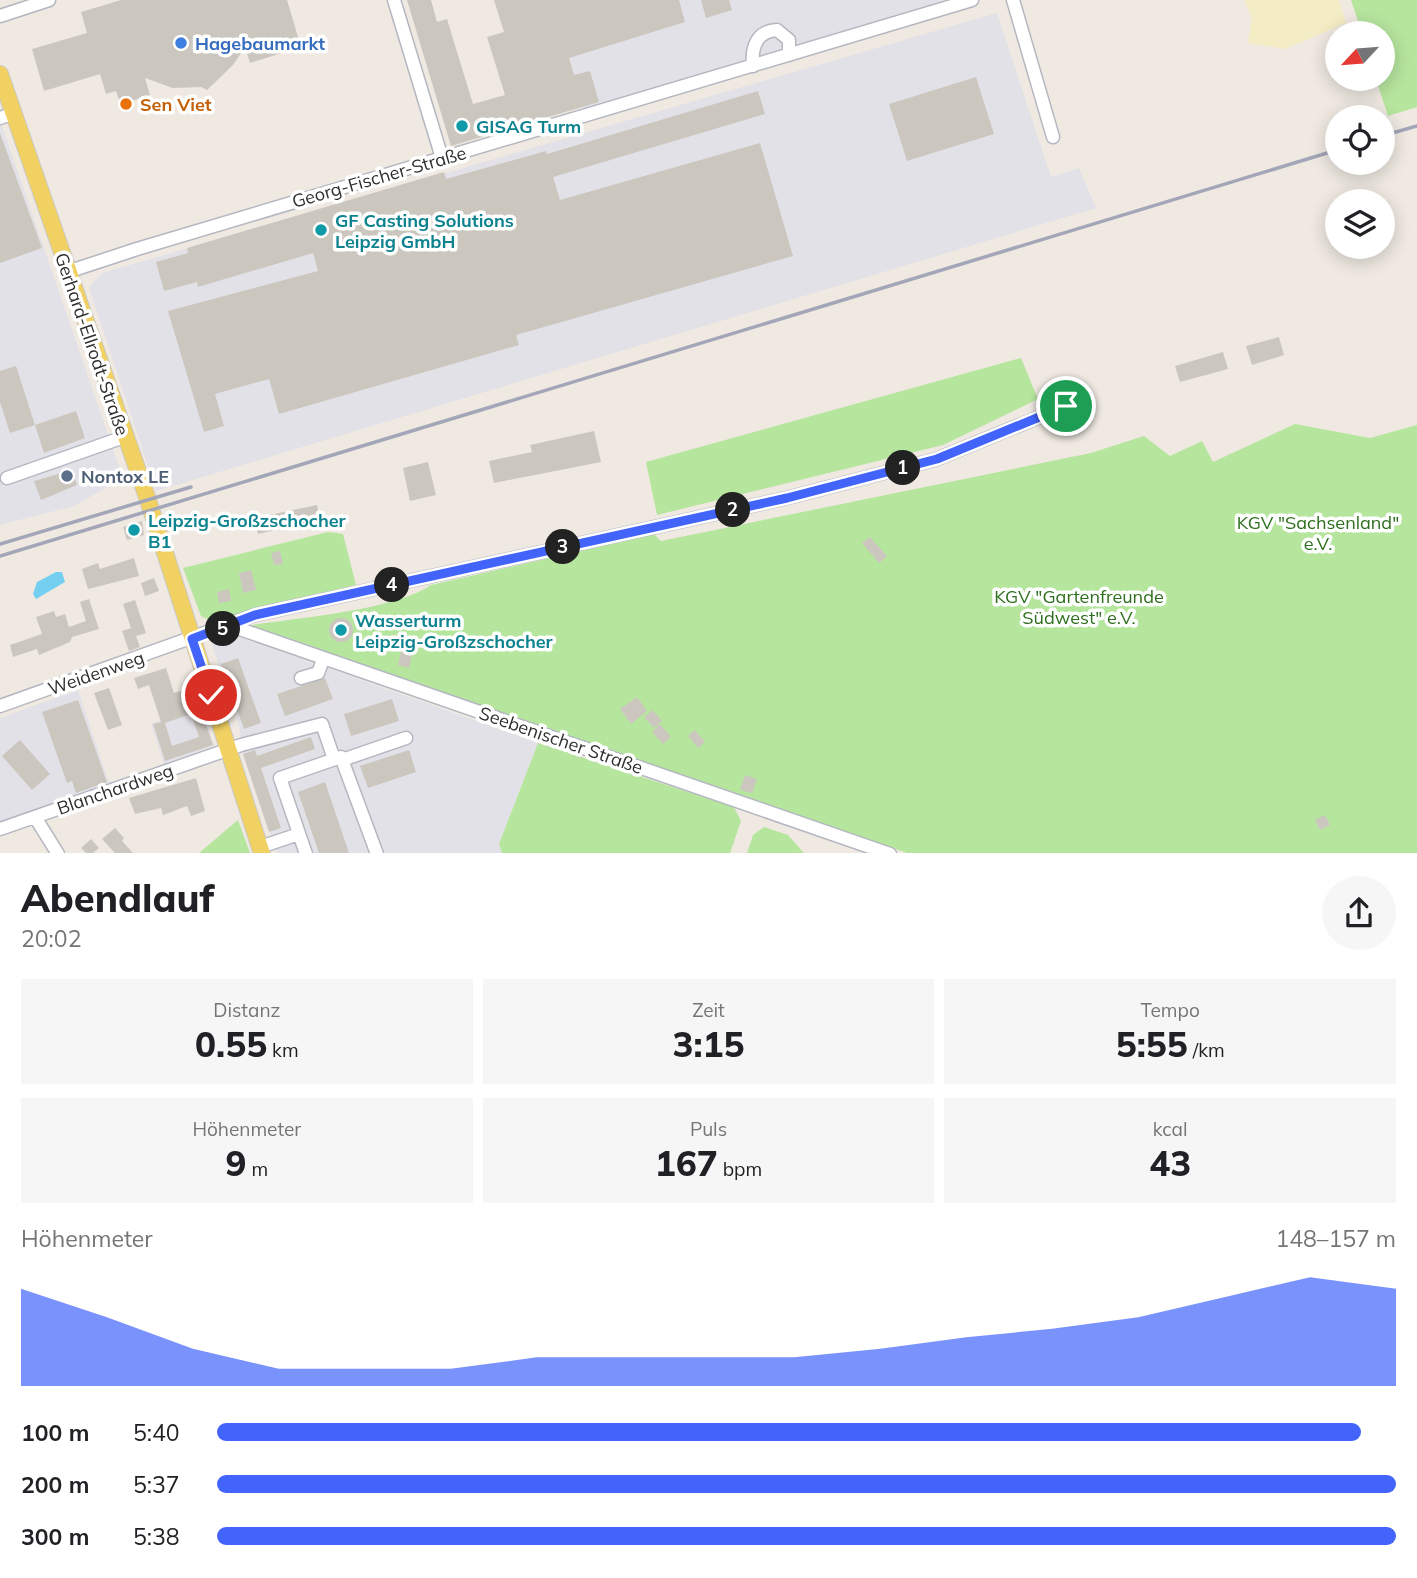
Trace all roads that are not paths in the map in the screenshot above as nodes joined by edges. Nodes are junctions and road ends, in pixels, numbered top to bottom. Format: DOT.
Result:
graph roads {
  1 [pos="49,0"];
  2 [pos="394,0"];
  3 [pos="972,0"];
  4 [pos="1013,0"];
  5 [pos="0,16"];
  6 [pos="789,55"];
  7 [pos="753,66"];
  8 [pos="0,74"];
  9 [pos="7,115"];
  10 [pos="1054,137"];
  11 [pos="442,159"];
  12 [pos="67,272"];
  13 [pos="1066,406"];
  14 [pos="124,437"];
  15 [pos="7,478"];
  16 [pos="231,626"];
  17 [pos="192,639"];
  18 [pos="323,660"];
  19 [pos="301,678"];
  20 [pos="0,706"];
  21 [pos="406,738"];
  22 [pos="229,749"];
  23 [pos="338,760"];
  24 [pos="35,817"];
  25 [pos="0,829"];
  26 [pos="299,834"];
  27 [pos="261,850"];
  28 [pos="58,853"];
  29 [pos="306,853"];
  30 [pos="377,853"];
  31 [pos="890,853"];
  1 -- 5 [label="street"];
  2 -- 11 [label="street"];
  3 -- 6 [label="street, Georg-Fischer-Straße"];
  4 -- 10 [label="street"];
  6 -- 7 [label="street, Georg-Fischer-Straße"];
  6 -- 7 [label="street"];
  7 -- 11 [label="street, Georg-Fischer-Straße"];
  8 -- 9 [label="main road, Gerhard-Ellrodt-Straße"];
  9 -- 12 [label="main road, Gerhard-Ellrodt-Straße"];
  11 -- 12 [label="street, Georg-Fischer-Straße"];
  12 -- 14 [label="main road, Gerhard-Ellrodt-Straße"];
  13 -- 16 [label="street, Weidenweg"];
  14 -- 15 [label="street"];
  14 -- 17 [label="main road, Gerhard-Ellrodt-Straße"];
  16 -- 17 [label="street, Weidenweg"];
  16 -- 18 [label="street, Seebenischer Straße"];
  17 -- 20 [label="street, Weidenweg"];
  17 -- 22 [label="main road, Gerhard-Ellrodt-Straße"];
  18 -- 19 [label="street"];
  18 -- 31 [label="street, Seebenischer Straße"];
  21 -- 23 [label="street"];
  22 -- 23 [label="street, Blanchardweg"];
  22 -- 24 [label="street, Blanchardweg"];
  22 -- 27 [label="main road, Gerhard-Ellrodt-Straße"];
  23 -- 26 [label="street"];
  23 -- 30 [label="street"];
  24 -- 25 [label="street, Blanchardweg"];
  24 -- 28 [label="street"];
  26 -- 27 [label="street"];
  26 -- 29 [label="street"];
}
